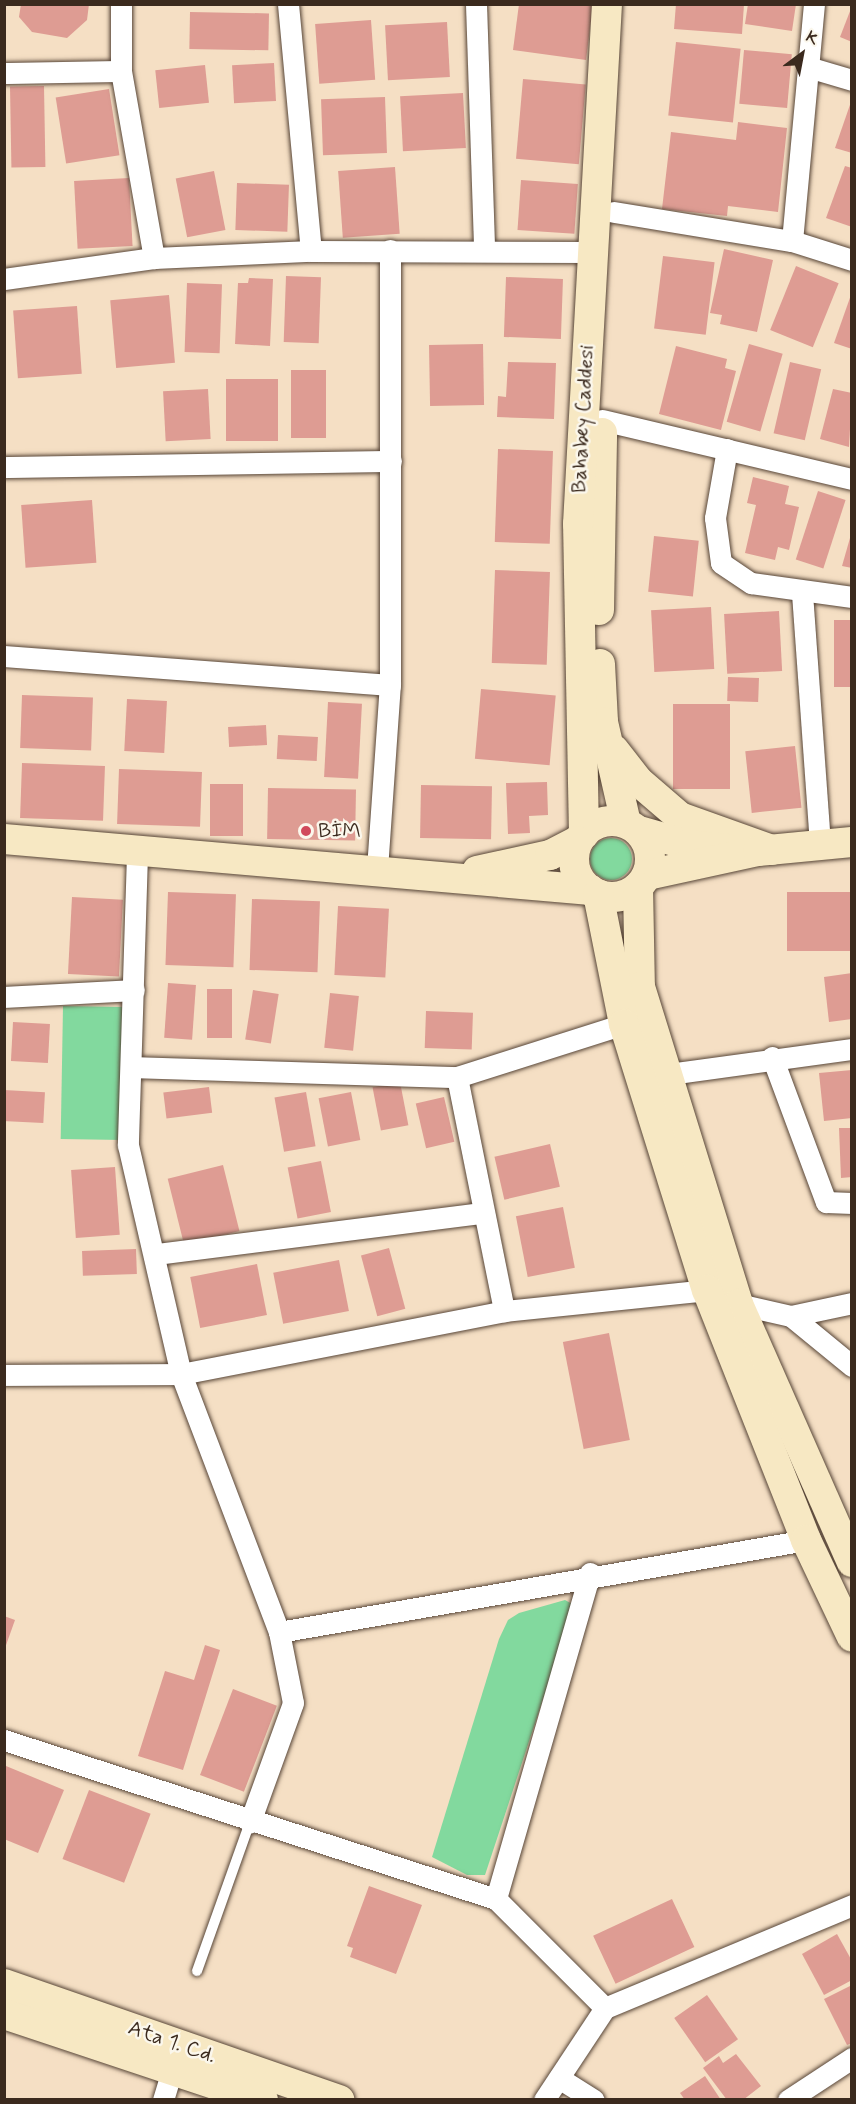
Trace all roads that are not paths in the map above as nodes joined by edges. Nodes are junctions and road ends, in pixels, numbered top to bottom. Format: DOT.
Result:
graph roads {
  1 [pos="122,4"];
  2 [pos="288,4"];
  3 [pos="476,4"];
  4 [pos="607,4"];
  5 [pos="628,4"];
  6 [pos="814,4"];
  7 [pos="808,68"];
  8 [pos="121,70"];
  9 [pos="4,73"];
  10 [pos="852,80"];
  11 [pos="614,212"];
  12 [pos="792,241"];
  13 [pos="484,249"];
  14 [pos="390,250"];
  15 [pos="310,251"];
  16 [pos="592,252"];
  17 [pos="154,258"];
  18 [pos="852,260"];
  19 [pos="4,279"];
  20 [pos="602,420"];
  21 [pos="727,450"];
  22 [pos="392,461"];
  23 [pos="4,467"];
  24 [pos="852,479"];
  25 [pos="802,593"];
  26 [pos="852,597"];
  27 [pos="4,656"];
  28 [pos="390,685"];
  29 [pos="603,722"];
  30 [pos="632,827"];
  31 [pos="581,838"];
  32 [pos="4,839"];
  33 [pos="852,842"];
  34 [pos="820,845"];
  35 [pos="765,850"];
  36 [pos="137,854"];
  37 [pos="377,869"];
  38 [pos="454,876"];
  39 [pos="643,881"];
  40 [pos="595,892"];
  41 [pos="134,990"];
  42 [pos="4,998"];
  43 [pos="624,1024"];
  44 [pos="852,1049"];
  45 [pos="772,1057"];
  46 [pos="132,1067"];
  47 [pos="669,1074"];
  48 [pos="457,1077"];
  49 [pos="852,1203"];
  50 [pos="482,1213"];
  51 [pos="156,1254"];
  52 [pos="707,1290"];
  53 [pos="852,1303"];
  54 [pos="738,1304"];
  55 [pos="504,1311"];
  56 [pos="790,1316"];
  57 [pos="852,1366"];
  58 [pos="181,1374"];
  59 [pos="4,1375"];
  60 [pos="806,1540"];
  61 [pos="852,1562"];
  62 [pos="590,1574"];
  63 [pos="279,1632"];
  64 [pos="852,1637"];
  65 [pos="4,1740"];
  66 [pos="250,1822"];
  67 [pos="496,1899"];
  68 [pos="852,1905"];
  69 [pos="197,1971"];
  70 [pos="4,1984"];
  71 [pos="605,2008"];
  72 [pos="4,2014"];
  73 [pos="175,2058"];
  74 [pos="852,2058"];
  75 [pos="559,2078"];
  76 [pos="163,2100"];
  77 [pos="263,2100"];
  78 [pos="339,2100"];
  79 [pos="544,2100"];
  80 [pos="594,2100"];
  81 [pos="788,2100"];
  1 -- 8 [label="street"];
  2 -- 15 [label="street"];
  3 -- 13 [label="street"];
  4 -- 16 [label="street, Bahabey Caddesi"];
  5 -- 11 [label="street, Bahabey Caddesi"];
  6 -- 7 [label="street"];
  7 -- 10 [label="street"];
  7 -- 12 [label="street"];
  8 -- 9 [label="street"];
  8 -- 17 [label="street"];
  11 -- 12 [label="street"];
  11 -- 20 [label="street, Bahabey Caddesi"];
  12 -- 18 [label="street"];
  13 -- 14 [label="street"];
  13 -- 16 [label="street"];
  14 -- 15 [label="street"];
  14 -- 22 [label="street"];
  15 -- 17 [label="street"];
  16 -- 31 [label="street, Bahabey Caddesi"];
  17 -- 19 [label="street"];
  20 -- 21 [label="street"];
  20 -- 29 [label="street, Bahabey Caddesi"];
  21 -- 24 [label="street"];
  21 -- 25 [label="street"];
  22 -- 23 [label="street"];
  22 -- 28 [label="street"];
  25 -- 26 [label="street"];
  25 -- 34 [label="street"];
  27 -- 28 [label="street"];
  28 -- 37 [label="street"];
  29 -- 30 [label="street, Bahabey Caddesi"];
  29 -- 35 [label="street"];
  30 -- 31 [label="street"];
  30 -- 35 [label="street"];
  30 -- 39 [label="street"];
  31 -- 38 [label="street"];
  31 -- 40 [label="street"];
  32 -- 36 [label="street"];
  33 -- 34 [label="street"];
  34 -- 35 [label="street"];
  35 -- 39 [label="street"];
  36 -- 37 [label="street"];
  36 -- 41 [label="street"];
  37 -- 38 [label="street"];
  38 -- 40 [label="street"];
  39 -- 40 [label="street"];
  39 -- 47 [label="street"];
  40 -- 43 [label="street"];
  41 -- 42 [label="street"];
  41 -- 46 [label="street"];
  43 -- 48 [label="street"];
  43 -- 52 [label="street"];
  44 -- 45 [label="street"];
  45 -- 47 [label="street"];
  45 -- 49 [label="street"];
  46 -- 48 [label="street"];
  46 -- 51 [label="street"];
  47 -- 54 [label="street"];
  48 -- 50 [label="street"];
  50 -- 51 [label="street"];
  50 -- 55 [label="street"];
  51 -- 58 [label="street"];
  52 -- 55 [label="street"];
  52 -- 60 [label="street"];
  53 -- 56 [label="street"];
  54 -- 56 [label="street"];
  54 -- 61 [label="street"];
  55 -- 58 [label="street"];
  56 -- 57 [label="street"];
  58 -- 59 [label="street"];
  58 -- 63 [label="street"];
  60 -- 62 [label="street"];
  60 -- 64 [label="street"];
  62 -- 63 [label="street"];
  62 -- 67 [label="street"];
  63 -- 66 [label="street"];
  65 -- 66 [label="street"];
  66 -- 67 [label="street"];
  66 -- 69 [label="lane"];
  67 -- 71 [label="street"];
  68 -- 71 [label="street"];
  70 -- 73 [label="street, Ata 1. Cd."];
  71 -- 75 [label="street"];
  72 -- 73 [label="street, Ata 1. Cd."];
  73 -- 76 [label="street"];
  73 -- 77 [label="street, Ata 1. Cd."];
  73 -- 78 [label="street, Ata 1. Cd."];
  74 -- 81 [label="street"];
  75 -- 79 [label="street"];
  75 -- 80 [label="street"];
}
